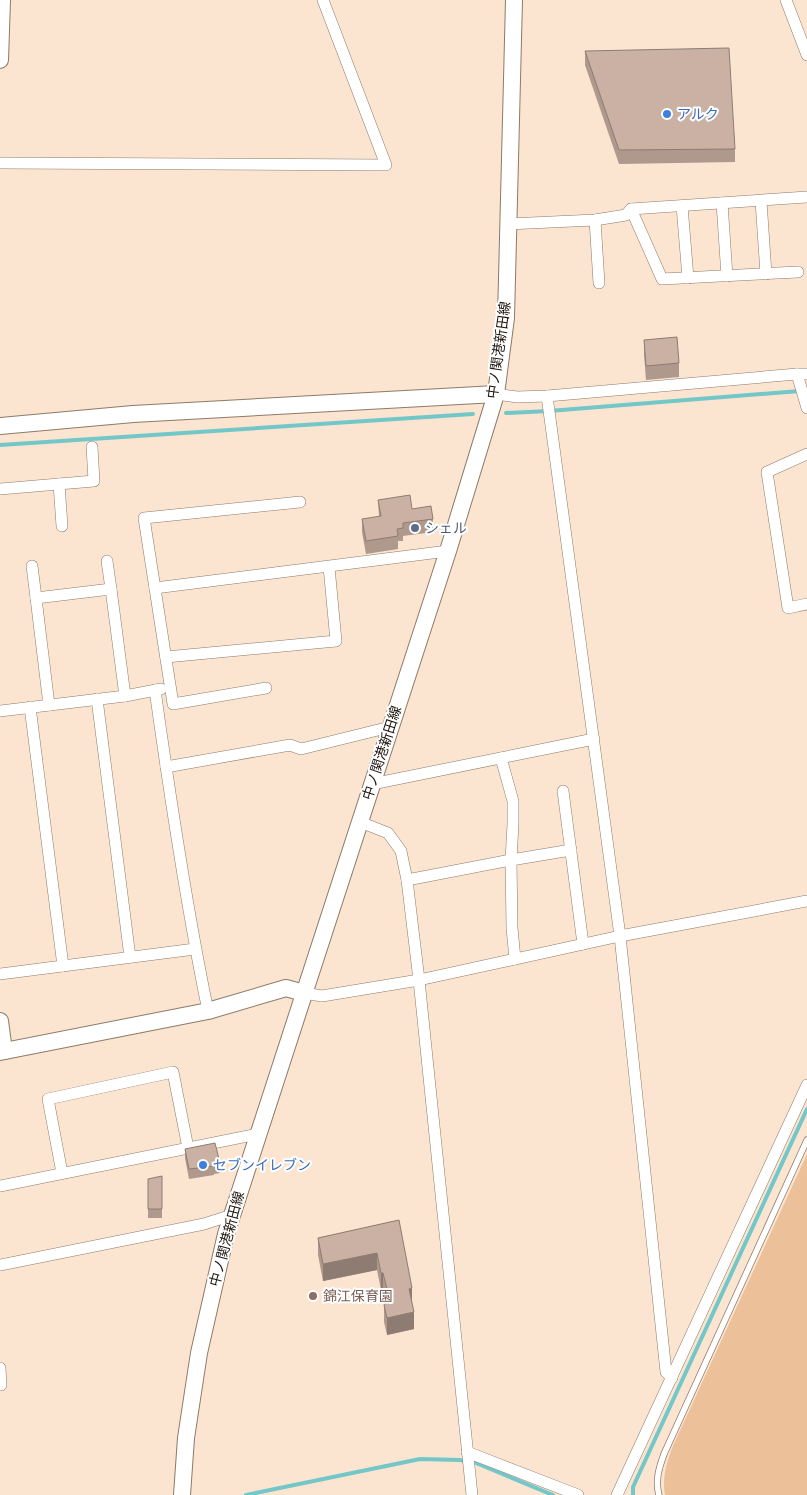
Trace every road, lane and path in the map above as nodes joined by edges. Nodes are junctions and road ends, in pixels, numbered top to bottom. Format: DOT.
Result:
graph roads {
  1 [pos="2,0"];
  2 [pos="323,0"];
  3 [pos="514,0"];
  4 [pos="786,0"];
  5 [pos="807,55"];
  6 [pos="0,60"];
  7 [pos="0,163"];
  8 [pos="807,197"];
  9 [pos="761,201"];
  10 [pos="722,203"];
  11 [pos="682,206"];
  12 [pos="631,209"];
  13 [pos="595,220"];
  14 [pos="508,224"];
  15 [pos="798,272"];
  16 [pos="766,274"];
  17 [pos="727,276"];
  18 [pos="688,278"];
  19 [pos="599,283"];
  20 [pos="802,374"];
  21 [pos="496,394"];
  22 [pos="547,396"];
  23 [pos="807,408"];
  24 [pos="0,426"];
  25 [pos="92,448"];
  26 [pos="807,454"];
  27 [pos="59,484"];
  28 [pos="0,488"];
  29 [pos="300,502"];
  30 [pos="62,526"];
  31 [pos="448,551"];
  32 [pos="107,561"];
  33 [pos="32,566"];
  34 [pos="329,567"];
  35 [pos="155,588"];
  36 [pos="111,589"];
  37 [pos="36,598"];
  38 [pos="807,604"];
  39 [pos="166,657"];
  40 [pos="170,687"];
  41 [pos="266,688"];
  42 [pos="156,690"];
  43 [pos="125,696"];
  44 [pos="97,699"];
  45 [pos="48,705"];
  46 [pos="30,708"];
  47 [pos="0,710"];
  48 [pos="390,727"];
  49 [pos="594,739"];
  50 [pos="501,758"];
  51 [pos="166,767"];
  52 [pos="372,784"];
  53 [pos="563,791"];
  54 [pos="360,822"];
  55 [pos="571,850"];
  56 [pos="510,860"];
  57 [pos="407,880"];
  58 [pos="807,901"];
  59 [pos="620,936"];
  60 [pos="583,944"];
  61 [pos="195,948"];
  62 [pos="130,957"];
  63 [pos="515,959"];
  64 [pos="63,966"];
  65 [pos="0,974"];
  66 [pos="419,980"];
  67 [pos="304,993"];
  68 [pos="208,1011"];
  69 [pos="0,1021"];
  70 [pos="2,1052"];
  71 [pos="807,1085"];
  72 [pos="258,1134"];
  73 [pos="807,1140"];
  74 [pos="188,1148"];
  75 [pos="62,1173"];
  76 [pos="0,1186"];
  77 [pos="232,1215"];
  78 [pos="0,1265"];
  79 [pos="0,1368"];
  80 [pos="672,1378"];
  81 [pos="0,1385"];
  82 [pos="467,1452"];
  83 [pos="182,1495"];
  84 [pos="472,1495"];
  85 [pos="578,1495"];
  86 [pos="617,1495"];
  87 [pos="659,1495"];
  1 -- 6 [label="main road"];
  2 -- 7 [label="street"];
  3 -- 14 [label="main road, 中ノ関港新田線"];
  4 -- 5 [label="street"];
  8 -- 9 [label="street"];
  9 -- 10 [label="street"];
  9 -- 16 [label="street"];
  10 -- 11 [label="street"];
  10 -- 17 [label="street"];
  11 -- 12 [label="street"];
  11 -- 18 [label="street"];
  12 -- 13 [label="street"];
  12 -- 18 [label="street"];
  13 -- 14 [label="street"];
  13 -- 19 [label="street"];
  14 -- 21 [label="main road, 中ノ関港新田線"];
  15 -- 16 [label="street"];
  16 -- 17 [label="street"];
  17 -- 18 [label="street"];
  20 -- 22 [label="street"];
  20 -- 23 [label="street"];
  21 -- 22 [label="street"];
  21 -- 24 [label="main road"];
  21 -- 31 [label="main road, 中ノ関港新田線"];
  22 -- 49 [label="street"];
  25 -- 27 [label="street"];
  26 -- 38 [label="street"];
  27 -- 28 [label="street"];
  27 -- 30 [label="street"];
  29 -- 35 [label="street"];
  31 -- 34 [label="street"];
  31 -- 48 [label="main road, 中ノ関港新田線"];
  32 -- 36 [label="street"];
  33 -- 37 [label="street"];
  34 -- 35 [label="street"];
  34 -- 39 [label="street"];
  35 -- 39 [label="street"];
  36 -- 37 [label="street"];
  36 -- 43 [label="street"];
  37 -- 45 [label="street"];
  39 -- 40 [label="street"];
  40 -- 41 [label="street"];
  40 -- 42 [label="street"];
  42 -- 43 [label="street"];
  42 -- 51 [label="street"];
  43 -- 44 [label="street"];
  44 -- 45 [label="street"];
  44 -- 62 [label="street"];
  45 -- 46 [label="street"];
  46 -- 47 [label="street"];
  46 -- 64 [label="street"];
  48 -- 51 [label="street"];
  48 -- 52 [label="main road, 中ノ関港新田線"];
  49 -- 50 [label="street"];
  49 -- 59 [label="street"];
  50 -- 52 [label="street"];
  50 -- 56 [label="street"];
  51 -- 61 [label="street"];
  52 -- 54 [label="main road, 中ノ関港新田線"];
  53 -- 55 [label="street"];
  54 -- 57 [label="street"];
  54 -- 67 [label="main road, 中ノ関港新田線"];
  55 -- 56 [label="street"];
  55 -- 60 [label="street"];
  56 -- 57 [label="street"];
  56 -- 63 [label="street"];
  57 -- 66 [label="street"];
  58 -- 59 [label="street"];
  59 -- 60 [label="street"];
  59 -- 80 [label="street"];
  60 -- 63 [label="street"];
  61 -- 62 [label="street"];
  61 -- 68 [label="street"];
  62 -- 64 [label="street"];
  63 -- 66 [label="street"];
  64 -- 65 [label="street"];
  66 -- 67 [label="street"];
  66 -- 82 [label="street"];
  67 -- 68 [label="main road"];
  67 -- 72 [label="main road, 中ノ関港新田線"];
  68 -- 70 [label="main road"];
  69 -- 70 [label="main road"];
  71 -- 80 [label="street"];
  72 -- 74 [label="street"];
  72 -- 77 [label="main road, 中ノ関港新田線"];
  73 -- 87 [label="lane"];
  74 -- 75 [label="street"];
  74 -- 75 [label="street"];
  75 -- 76 [label="street"];
  77 -- 78 [label="street"];
  77 -- 83 [label="main road, 中ノ関港新田線"];
  79 -- 81 [label="street"];
  80 -- 86 [label="street"];
  82 -- 84 [label="street"];
  82 -- 85 [label="street"];
}
